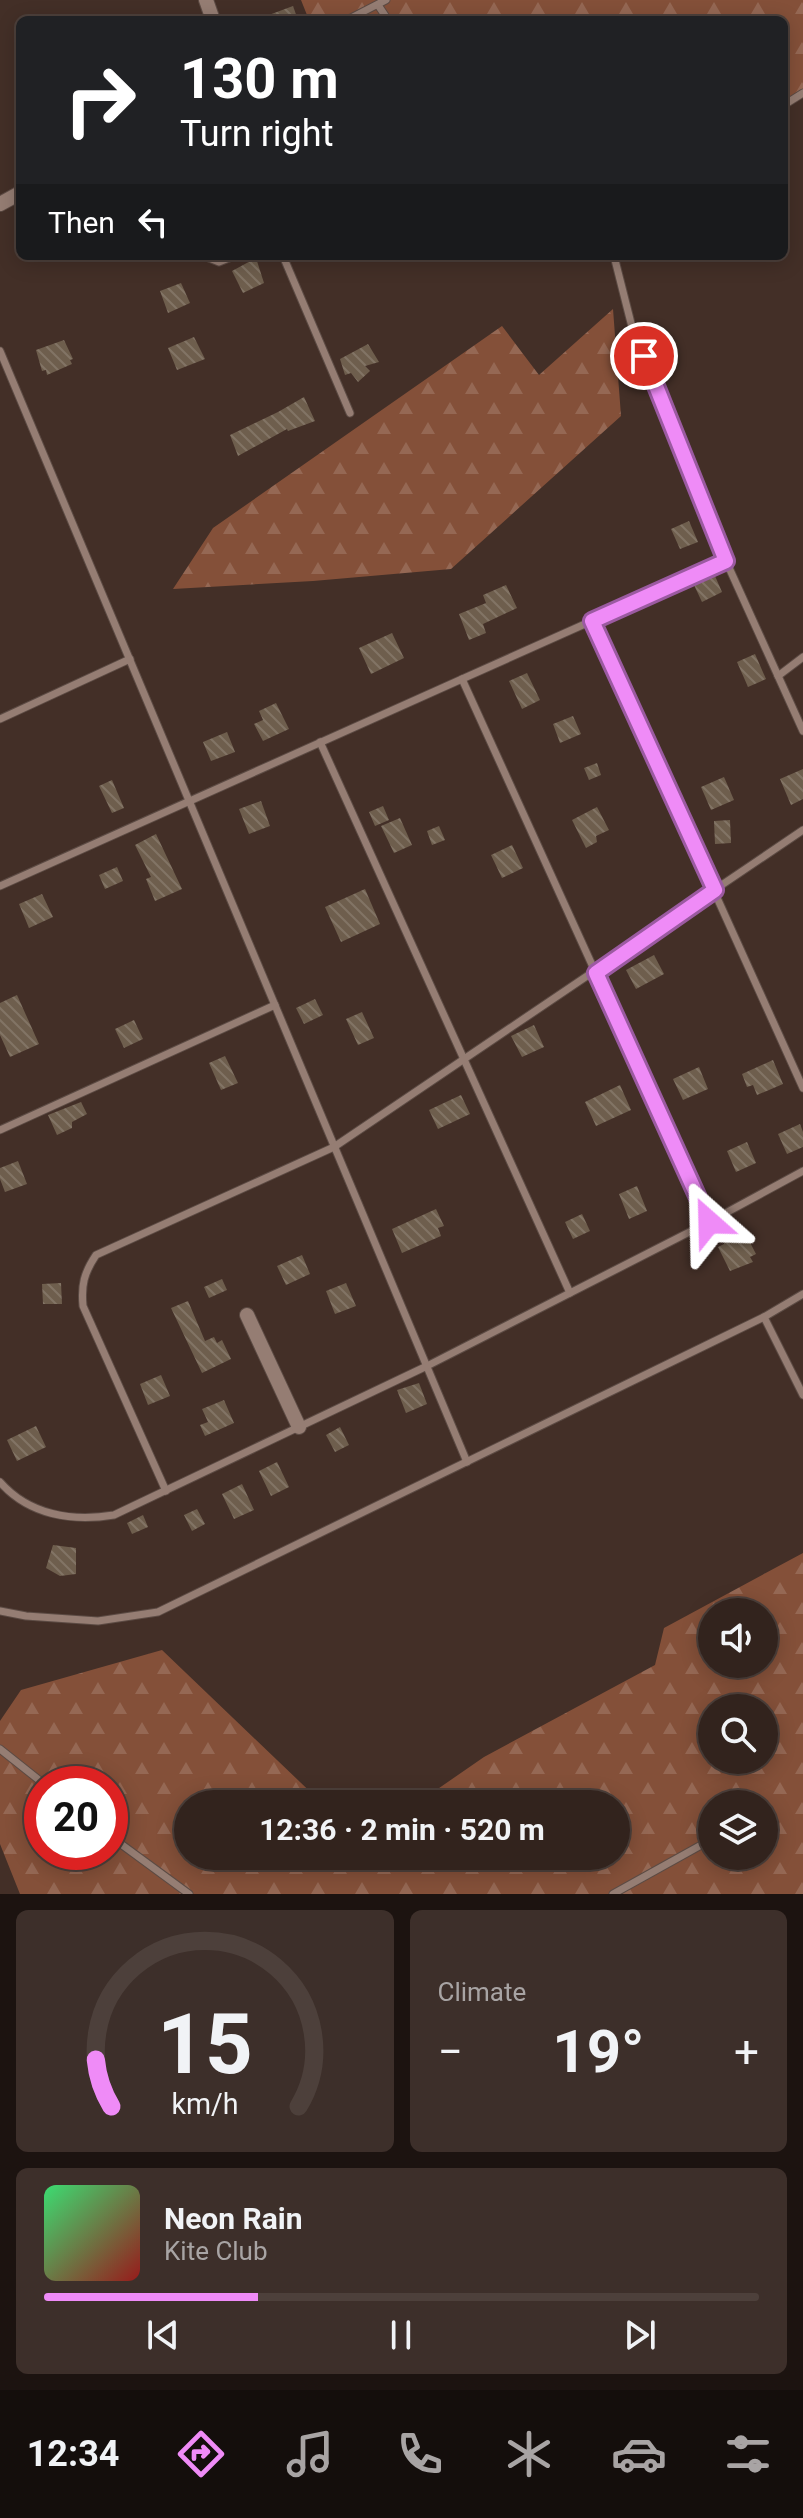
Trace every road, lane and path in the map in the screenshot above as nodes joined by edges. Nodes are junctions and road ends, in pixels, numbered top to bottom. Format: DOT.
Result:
graph roads {
  1 [pos="382,2"];
  2 [pos="355,16"];
  3 [pos="285,260"];
  4 [pos="615,260"];
  5 [pos="0,351"];
  6 [pos="350,413"];
  7 [pos="726,561"];
  8 [pos="592,621"];
  9 [pos="803,657"];
  10 [pos="130,659"];
  11 [pos="778,676"];
  12 [pos="462,679"];
  13 [pos="0,719"];
  14 [pos="803,731"];
  15 [pos="320,742"];
  16 [pos="189,800"];
  17 [pos="803,830"];
  18 [pos="0,886"];
  19 [pos="715,890"];
  20 [pos="596,973"];
  21 [pos="275,1005"];
  22 [pos="464,1061"];
  23 [pos="803,1088"];
  24 [pos="0,1130"];
  25 [pos="334,1147"];
  26 [pos="803,1171"];
  27 [pos="709,1222"];
  28 [pos="570,1293"];
  29 [pos="803,1294"];
  30 [pos="247,1315"];
  31 [pos="764,1317"];
  32 [pos="427,1366"];
  33 [pos="803,1395"];
  34 [pos="299,1427"];
  35 [pos="467,1462"];
  36 [pos="0,1482"];
  37 [pos="166,1491"];
  38 [pos="0,1611"];
  39 [pos="0,1749"];
  40 [pos="24,1768"];
  41 [pos="698,1847"];
  42 [pos="128,1849"];
  43 [pos="189,1894"];
  44 [pos="613,1894"];
  1 -- 2 [label="lane"];
  3 -- 6 [label="lane"];
  4 -- 7 [label="lane"];
  5 -- 10 [label="lane"];
  7 -- 8 [label="lane"];
  7 -- 11 [label="lane"];
  8 -- 12 [label="lane"];
  8 -- 19 [label="lane"];
  9 -- 11 [label="lane"];
  10 -- 13 [label="lane"];
  10 -- 16 [label="lane"];
  11 -- 14 [label="lane"];
  12 -- 15 [label="lane"];
  12 -- 20 [label="lane"];
  15 -- 16 [label="lane"];
  15 -- 22 [label="lane"];
  16 -- 18 [label="lane"];
  16 -- 21 [label="lane"];
  17 -- 19 [label="lane"];
  19 -- 20 [label="lane"];
  19 -- 23 [label="lane"];
  20 -- 22 [label="lane"];
  20 -- 27 [label="lane"];
  21 -- 24 [label="lane"];
  21 -- 25 [label="lane"];
  22 -- 25 [label="lane"];
  22 -- 28 [label="lane"];
  25 -- 32 [label="lane"];
  25 -- 37 [label="lane"];
  26 -- 27 [label="lane"];
  27 -- 28 [label="lane"];
  28 -- 32 [label="lane"];
  29 -- 31 [label="lane"];
  30 -- 34 [label="street"];
  31 -- 33 [label="lane"];
  31 -- 35 [label="lane"];
  32 -- 34 [label="lane"];
  32 -- 35 [label="lane"];
  34 -- 37 [label="lane"];
  35 -- 38 [label="lane"];
  36 -- 37 [label="lane"];
  39 -- 40 [label="lane"];
  41 -- 44 [label="lane"];
  42 -- 43 [label="lane"];
}
